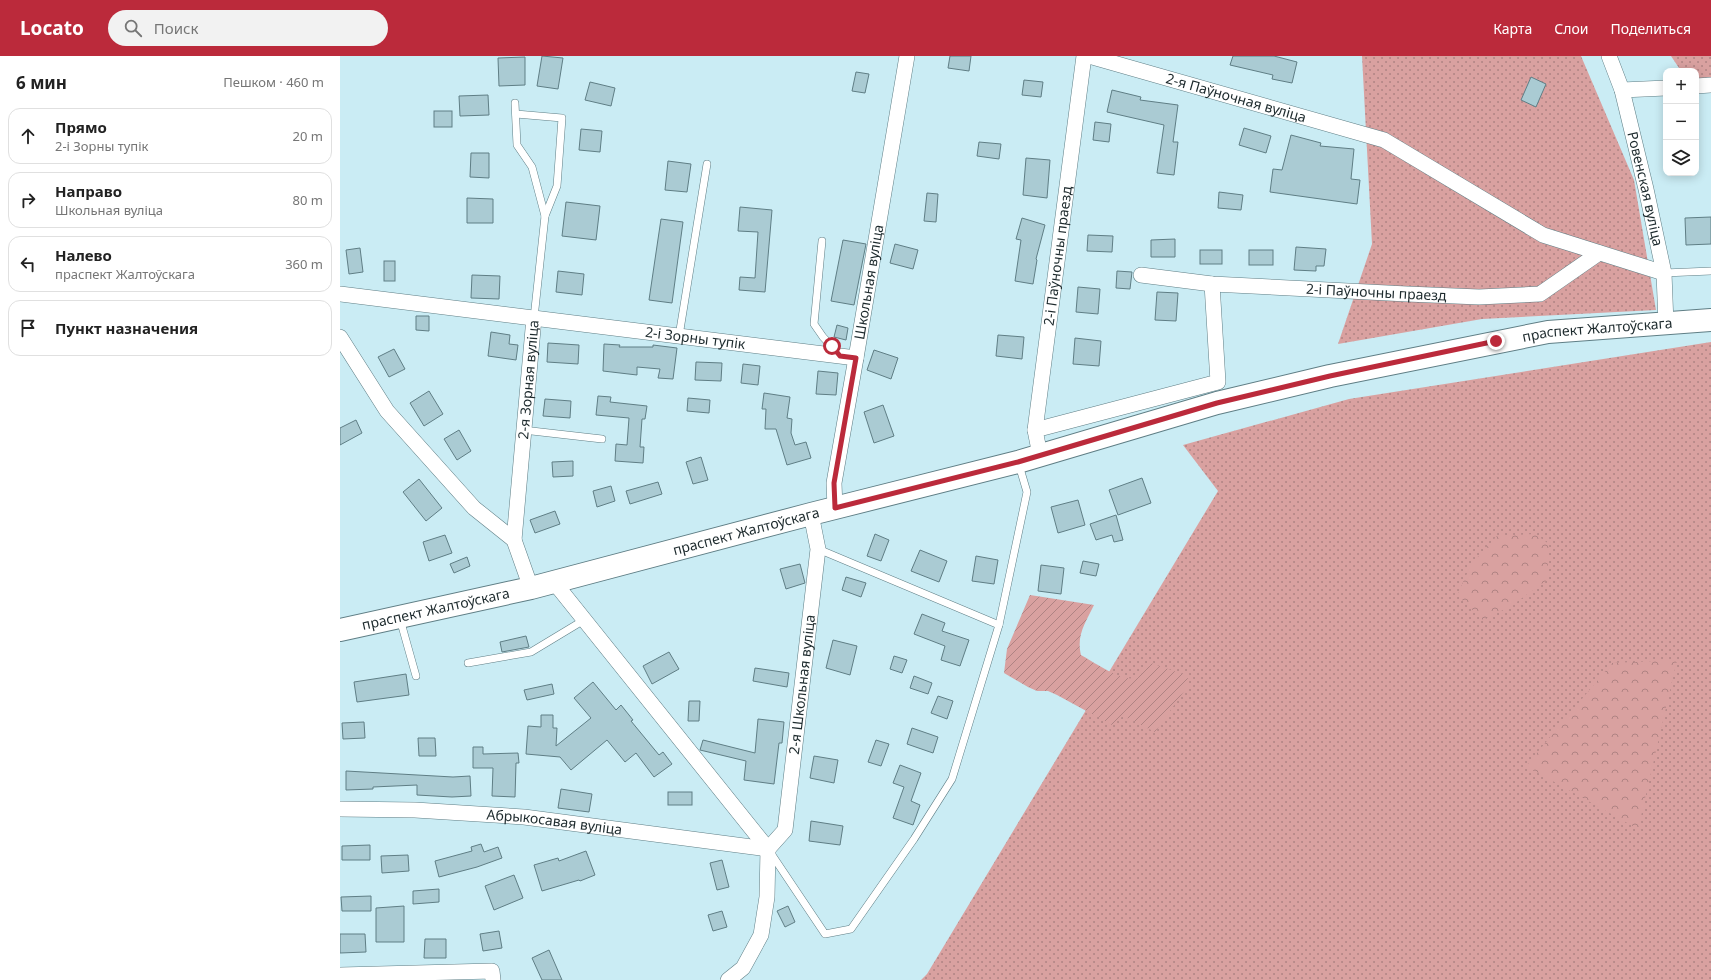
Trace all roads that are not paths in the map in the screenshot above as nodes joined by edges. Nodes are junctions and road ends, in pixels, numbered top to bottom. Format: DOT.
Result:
graph roads {
  1 [pos="907,56"];
  2 [pos="1084,56"];
  3 [pos="1089,56"];
  4 [pos="1609,56"];
  5 [pos="1711,85"];
  6 [pos="1699,86"];
  7 [pos="1663,88"];
  8 [pos="1622,90"];
  9 [pos="515,103"];
  10 [pos="516,114"];
  11 [pos="707,164"];
  12 [pos="545,216"];
  13 [pos="822,241"];
  14 [pos="1599,253"];
  15 [pos="1711,271"];
  16 [pos="1664,273"];
  17 [pos="1141,275"];
  18 [pos="1212,284"];
  19 [pos="340,294"];
  20 [pos="534,318"];
  21 [pos="1711,320"];
  22 [pos="1666,324"];
  23 [pos="679,336"];
  24 [pos="340,337"];
  25 [pos="840,356"];
  26 [pos="856,358"];
  27 [pos="523,430"];
  28 [pos="1035,430"];
  29 [pos="602,439"];
  30 [pos="1040,455"];
  31 [pos="1018,462"];
  32 [pos="835,508"];
  33 [pos="811,514"];
  34 [pos="514,540"];
  35 [pos="818,549"];
  36 [pos="554,582"];
  37 [pos="531,588"];
  38 [pos="400,617"];
  39 [pos="584,620"];
  40 [pos="999,625"];
  41 [pos="340,630"];
  42 [pos="468,663"];
  43 [pos="416,676"];
  44 [pos="340,809"];
  45 [pos="768,849"];
  46 [pos="340,975"];
  47 [pos="493,980"];
  48 [pos="728,980"];
  1 -- 26 [label="street, Школьная вуліца"];
  2 -- 28 [label="street, 2-і Паўночны праезд"];
  3 -- 14 [label="street, 2-я Паўночная вуліца"];
  4 -- 8 [label="street, Ровенская вуліца"];
  5 -- 6 [label="street"];
  7 -- 8 [label="street"];
  8 -- 16 [label="street, Ровенская вуліца"];
  9 -- 10 [label="lane"];
  10 -- 12 [label="lane"];
  10 -- 12 [label="lane"];
  11 -- 23 [label="lane"];
  12 -- 20 [label="lane"];
  13 -- 25 [label="lane"];
  14 -- 16 [label="street, 2-я Паўночная вуліца"];
  14 -- 18 [label="street, 2-і Паўночны праезд"];
  15 -- 16 [label="lane"];
  16 -- 22 [label="street, Ровенская вуліца"];
  17 -- 18 [label="street, 2-і Паўночны праезд"];
  18 -- 28 [label="street"];
  19 -- 20 [label="street, 2-я Зорная вуліца"];
  20 -- 23 [label="street, 2-і Зорны тупік"];
  20 -- 27 [label="street, 2-я Зорная вуліца"];
  21 -- 22 [label="main road, праспект Жалтоўскага"];
  22 -- 30 [label="main road, праспект Жалтоўскага"];
  23 -- 25 [label="street, 2-і Зорны тупік"];
  24 -- 34 [label="street"];
  25 -- 26 [label="street, 2-і Зорны тупік"];
  26 -- 32 [label="street, Школьная вуліца"];
  27 -- 29 [label="lane"];
  27 -- 34 [label="street, 2-я Зорная вуліца"];
  28 -- 30 [label="street, 2-і Паўночны праезд"];
  30 -- 31 [label="main road, праспект Жалтоўскага"];
  31 -- 32 [label="main road, праспект Жалтоўскага"];
  31 -- 40 [label="lane"];
  32 -- 33 [label="main road, праспект Жалтоўскага"];
  33 -- 35 [label="street, 2-я Школьная вуліца"];
  33 -- 36 [label="main road, праспект Жалтоўскага"];
  34 -- 37 [label="street, 2-я Зорная вуліца"];
  35 -- 40 [label="lane"];
  35 -- 45 [label="street, 2-я Школьная вуліца"];
  36 -- 37 [label="main road, праспект Жалтоўскага"];
  36 -- 39 [label="street"];
  37 -- 38 [label="main road, праспект Жалтоўскага"];
  38 -- 41 [label="main road, праспект Жалтоўскага"];
  38 -- 43 [label="lane"];
  39 -- 42 [label="lane"];
  39 -- 45 [label="street"];
  40 -- 45 [label="lane"];
  44 -- 45 [label="street, Абрыкосавая вуліца"];
  45 -- 48 [label="street"];
  46 -- 47 [label="street"];
}
